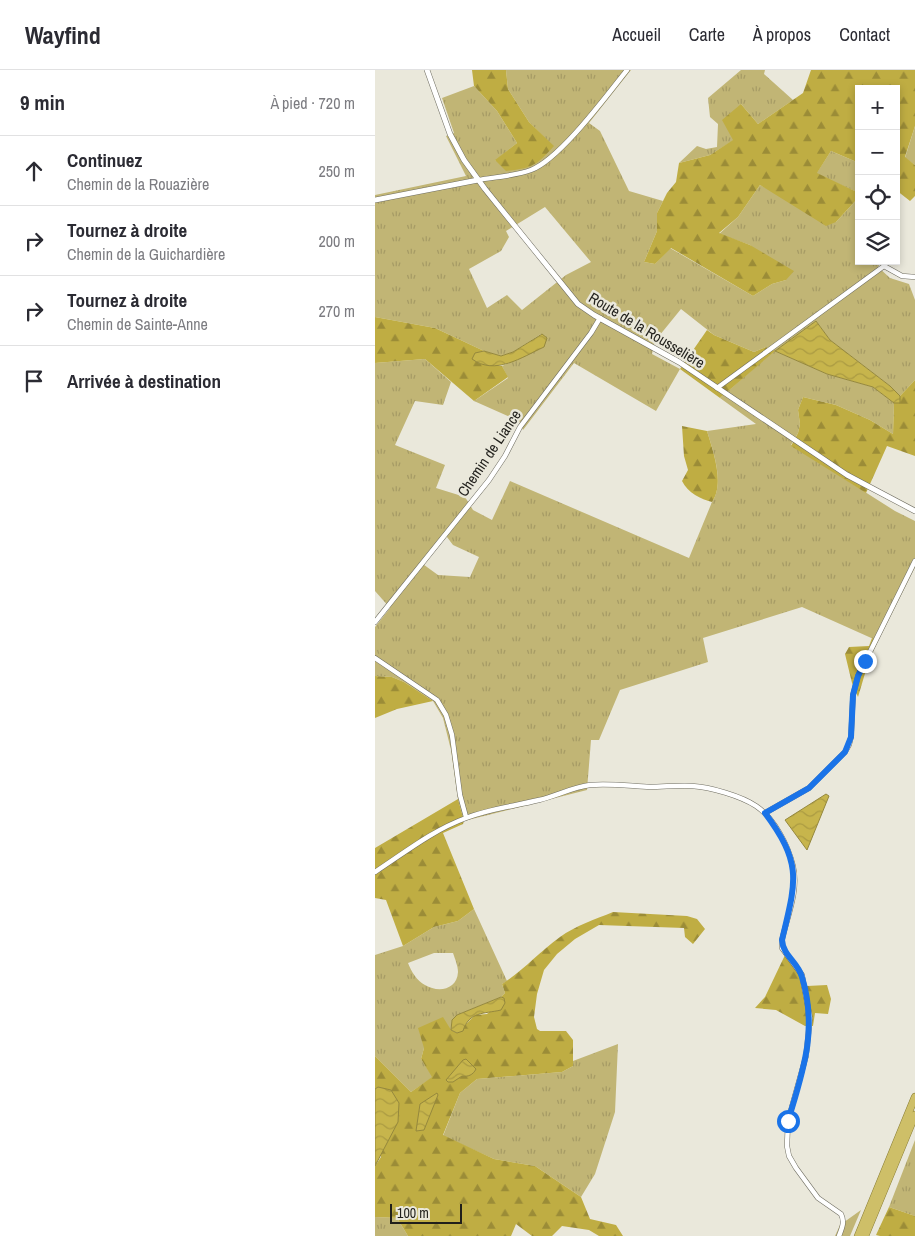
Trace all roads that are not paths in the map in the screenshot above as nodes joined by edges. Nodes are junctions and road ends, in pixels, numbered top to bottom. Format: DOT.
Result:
graph roads {
  1 [pos="427,70"];
  2 [pos="627,70"];
  3 [pos="478,180"];
  4 [pos="375,200"];
  5 [pos="915,276"];
  6 [pos="599,318"];
  7 [pos="717,388"];
  8 [pos="915,511"];
  9 [pos="915,561"];
  10 [pos="375,622"];
  11 [pos="375,658"];
  12 [pos="765,813"];
  13 [pos="466,818"];
  14 [pos="375,872"];
  15 [pos="915,1097"];
  16 [pos="915,1115"];
  17 [pos="839,1236"];
  18 [pos="858,1236"];
  19 [pos="865,1236"];
  1 -- 3 [label="street, Route de la Rousselière"];
  2 -- 3 [label="street"];
  3 -- 4 [label="street"];
  3 -- 6 [label="street, Route de la Rousselière"];
  5 -- 7 [label="street"];
  6 -- 7 [label="street, Route de la Rousselière"];
  6 -- 10 [label="street, Chemin de Liance"];
  7 -- 8 [label="street, Route de la Rousselière"];
  9 -- 12 [label="street"];
  11 -- 13 [label="street"];
  12 -- 13 [label="street"];
  12 -- 17 [label="street"];
  13 -- 14 [label="street"];
  15 -- 18 [label="highway"];
  16 -- 19 [label="highway"];
}
